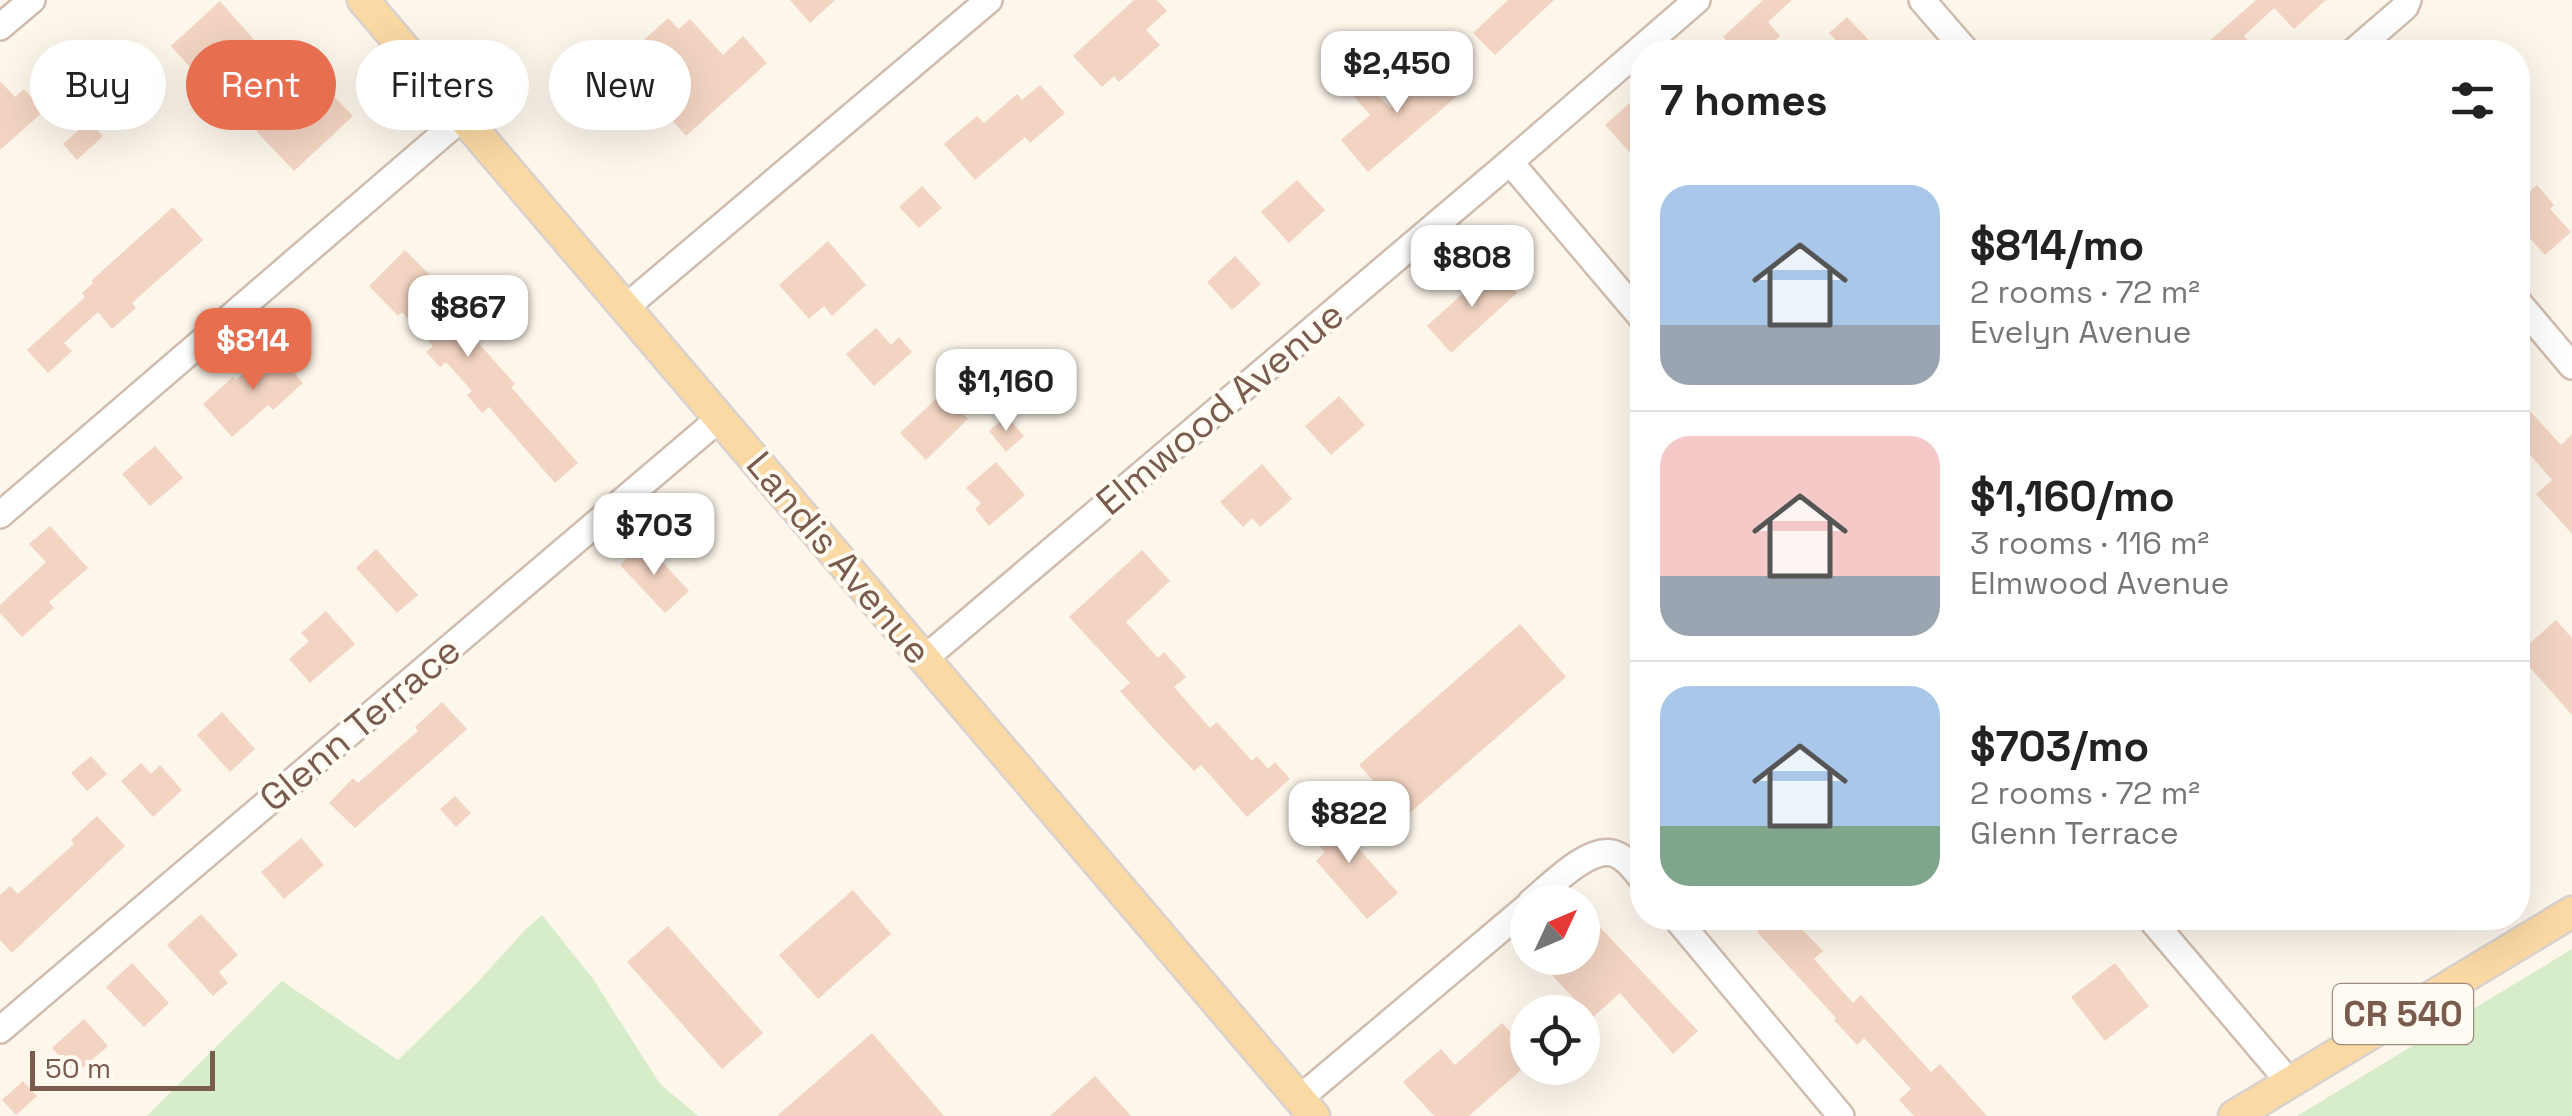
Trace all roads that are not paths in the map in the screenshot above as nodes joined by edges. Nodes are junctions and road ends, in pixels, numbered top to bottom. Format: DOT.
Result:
graph roads {
  1 [pos="32,0"];
  2 [pos="363,0"];
  3 [pos="988,0"];
  4 [pos="1697,0"];
  5 [pos="1922,0"];
  6 [pos="2408,0"];
  7 [pos="0,27"];
  8 [pos="397,40"];
  9 [pos="1651,40"];
  10 [pos="1957,40"];
  11 [pos="2366,40"];
  12 [pos="1630,58"];
  13 [pos="448,130"];
  14 [pos="474,130"];
  15 [pos="1510,162"];
  16 [pos="1630,304"];
  17 [pos="626,308"];
  18 [pos="2530,316"];
  19 [pos="2572,366"];
  20 [pos="720,418"];
  21 [pos="0,515"];
  22 [pos="924,659"];
  23 [pos="1630,865"];
  24 [pos="1552,885"];
  25 [pos="2572,912"];
  26 [pos="1510,922"];
  27 [pos="1686,930"];
  28 [pos="2160,930"];
  29 [pos="0,1030"];
  30 [pos="2290,1083"];
  31 [pos="1306,1107"];
  32 [pos="1841,1116"];
  33 [pos="2234,1116"];
  1 -- 7 [label="street"];
  2 -- 8 [label="main road, Landis Avenue"];
  3 -- 17 [label="street"];
  4 -- 9 [label="street, Elmwood Avenue"];
  5 -- 10 [label="street"];
  6 -- 11 [label="street"];
  12 -- 15 [label="street, Elmwood Avenue"];
  13 -- 21 [label="street"];
  14 -- 17 [label="main road, Landis Avenue"];
  15 -- 16 [label="street"];
  15 -- 22 [label="street, Elmwood Avenue"];
  17 -- 20 [label="main road, Landis Avenue"];
  18 -- 19 [label="street"];
  20 -- 22 [label="main road, Landis Avenue"];
  20 -- 29 [label="street, Glenn Terrace"];
  22 -- 31 [label="main road, Landis Avenue"];
  23 -- 24 [label="street"];
  25 -- 30 [label="main road, CR 540"];
  26 -- 31 [label="street"];
  27 -- 32 [label="street"];
  28 -- 30 [label="street"];
  30 -- 33 [label="main road, CR 540"];
}
